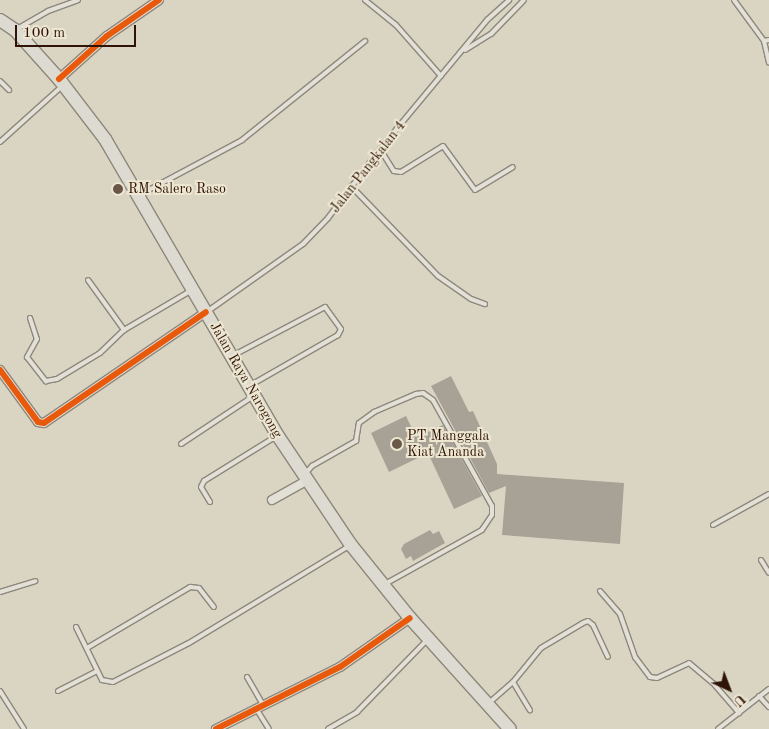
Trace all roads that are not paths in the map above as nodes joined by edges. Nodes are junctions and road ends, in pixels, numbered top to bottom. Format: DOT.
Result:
graph roads {
  1 [pos="78,0"];
  2 [pos="159,0"];
  3 [pos="365,0"];
  4 [pos="509,0"];
  5 [pos="524,0"];
  6 [pos="734,0"];
  7 [pos="0,20"];
  8 [pos="15,30"];
  9 [pos="366,41"];
  10 [pos="766,41"];
  11 [pos="461,52"];
  12 [pos="769,62"];
  13 [pos="441,76"];
  14 [pos="0,81"];
  15 [pos="62,81"];
  16 [pos="9,90"];
  17 [pos="0,142"];
  18 [pos="380,149"];
  19 [pos="513,167"];
  20 [pos="351,186"];
  21 [pos="139,195"];
  22 [pos="88,280"];
  23 [pos="193,289"];
  24 [pos="485,304"];
  25 [pos="206,312"];
  26 [pos="30,318"];
  27 [pos="124,330"];
  28 [pos="232,356"];
  29 [pos="0,370"];
  30 [pos="252,391"];
  31 [pos="278,436"];
  32 [pos="181,444"];
  33 [pos="306,478"];
  34 [pos="769,494"];
  35 [pos="272,500"];
  36 [pos="210,502"];
  37 [pos="713,525"];
  38 [pos="351,545"];
  39 [pos="761,560"];
  40 [pos="769,574"];
  41 [pos="35,581"];
  42 [pos="383,585"];
  43 [pos="600,591"];
  44 [pos="0,592"];
  45 [pos="214,607"];
  46 [pos="410,618"];
  47 [pos="76,627"];
  48 [pos="428,638"];
  49 [pos="87,648"];
  50 [pos="608,657"];
  51 [pos="97,671"];
  52 [pos="247,677"];
  53 [pos="513,682"];
  54 [pos="769,689"];
  55 [pos="0,691"];
  56 [pos="58,691"];
  57 [pos="759,696"];
  58 [pos="489,704"];
  59 [pos="769,707"];
  60 [pos="260,708"];
  61 [pos="530,710"];
  62 [pos="739,713"];
  63 [pos="225,727"];
  64 [pos="24,729"];
  65 [pos="216,729"];
  66 [pos="268,729"];
  67 [pos="328,729"];
  68 [pos="510,729"];
  69 [pos="718,729"];
  1 -- 8 [label="lane"];
  2 -- 15 [label="street"];
  3 -- 13 [label="lane"];
  4 -- 11 [label="lane, Jalan Pangkalan 4"];
  5 -- 11 [label="lane"];
  6 -- 10 [label="lane"];
  7 -- 8 [label="main road, Jalan Raya Narogong"];
  8 -- 15 [label="main road, Jalan Raya Narogong"];
  9 -- 21 [label="lane"];
  10 -- 12 [label="lane"];
  11 -- 13 [label="lane, Jalan Pangkalan 4"];
  13 -- 18 [label="lane, Jalan Pangkalan 4"];
  14 -- 16 [label="lane"];
  15 -- 17 [label="lane"];
  15 -- 21 [label="main road, Jalan Raya Narogong"];
  18 -- 19 [label="lane"];
  18 -- 20 [label="lane, Jalan Pangkalan 4"];
  20 -- 24 [label="lane"];
  20 -- 25 [label="lane, Jalan Pangkalan 4"];
  21 -- 23 [label="main road, Jalan Raya Narogong"];
  22 -- 27 [label="lane"];
  23 -- 25 [label="main road, Jalan Raya Narogong"];
  23 -- 27 [label="lane"];
  25 -- 28 [label="main road, Jalan Raya Narogong"];
  25 -- 29 [label="street"];
  26 -- 27 [label="lane"];
  28 -- 30 [label="main road, Jalan Raya Narogong"];
  28 -- 30 [label="lane"];
  30 -- 31 [label="main road, Jalan Raya Narogong"];
  30 -- 32 [label="lane"];
  31 -- 33 [label="main road, Jalan Raya Narogong"];
  31 -- 36 [label="lane"];
  33 -- 35 [label="street"];
  33 -- 38 [label="main road, Jalan Raya Narogong"];
  33 -- 42 [label="lane"];
  34 -- 37 [label="lane"];
  38 -- 42 [label="main road, Jalan Raya Narogong"];
  38 -- 51 [label="lane"];
  39 -- 40 [label="lane"];
  41 -- 44 [label="lane"];
  42 -- 46 [label="main road, Jalan Raya Narogong"];
  43 -- 62 [label="lane"];
  45 -- 49 [label="lane"];
  46 -- 48 [label="main road, Jalan Raya Narogong"];
  46 -- 60 [label="street"];
  47 -- 49 [label="lane"];
  48 -- 58 [label="main road, Jalan Raya Narogong"];
  48 -- 67 [label="lane"];
  49 -- 51 [label="lane"];
  50 -- 53 [label="lane"];
  51 -- 56 [label="lane"];
  52 -- 60 [label="lane"];
  53 -- 58 [label="lane"];
  53 -- 61 [label="lane"];
  54 -- 57 [label="lane"];
  55 -- 64 [label="lane"];
  57 -- 59 [label="lane"];
  57 -- 62 [label="lane"];
  58 -- 68 [label="main road, Jalan Raya Narogong"];
  60 -- 63 [label="street"];
  60 -- 66 [label="lane"];
  62 -- 69 [label="lane"];
  63 -- 65 [label="street"];
}
